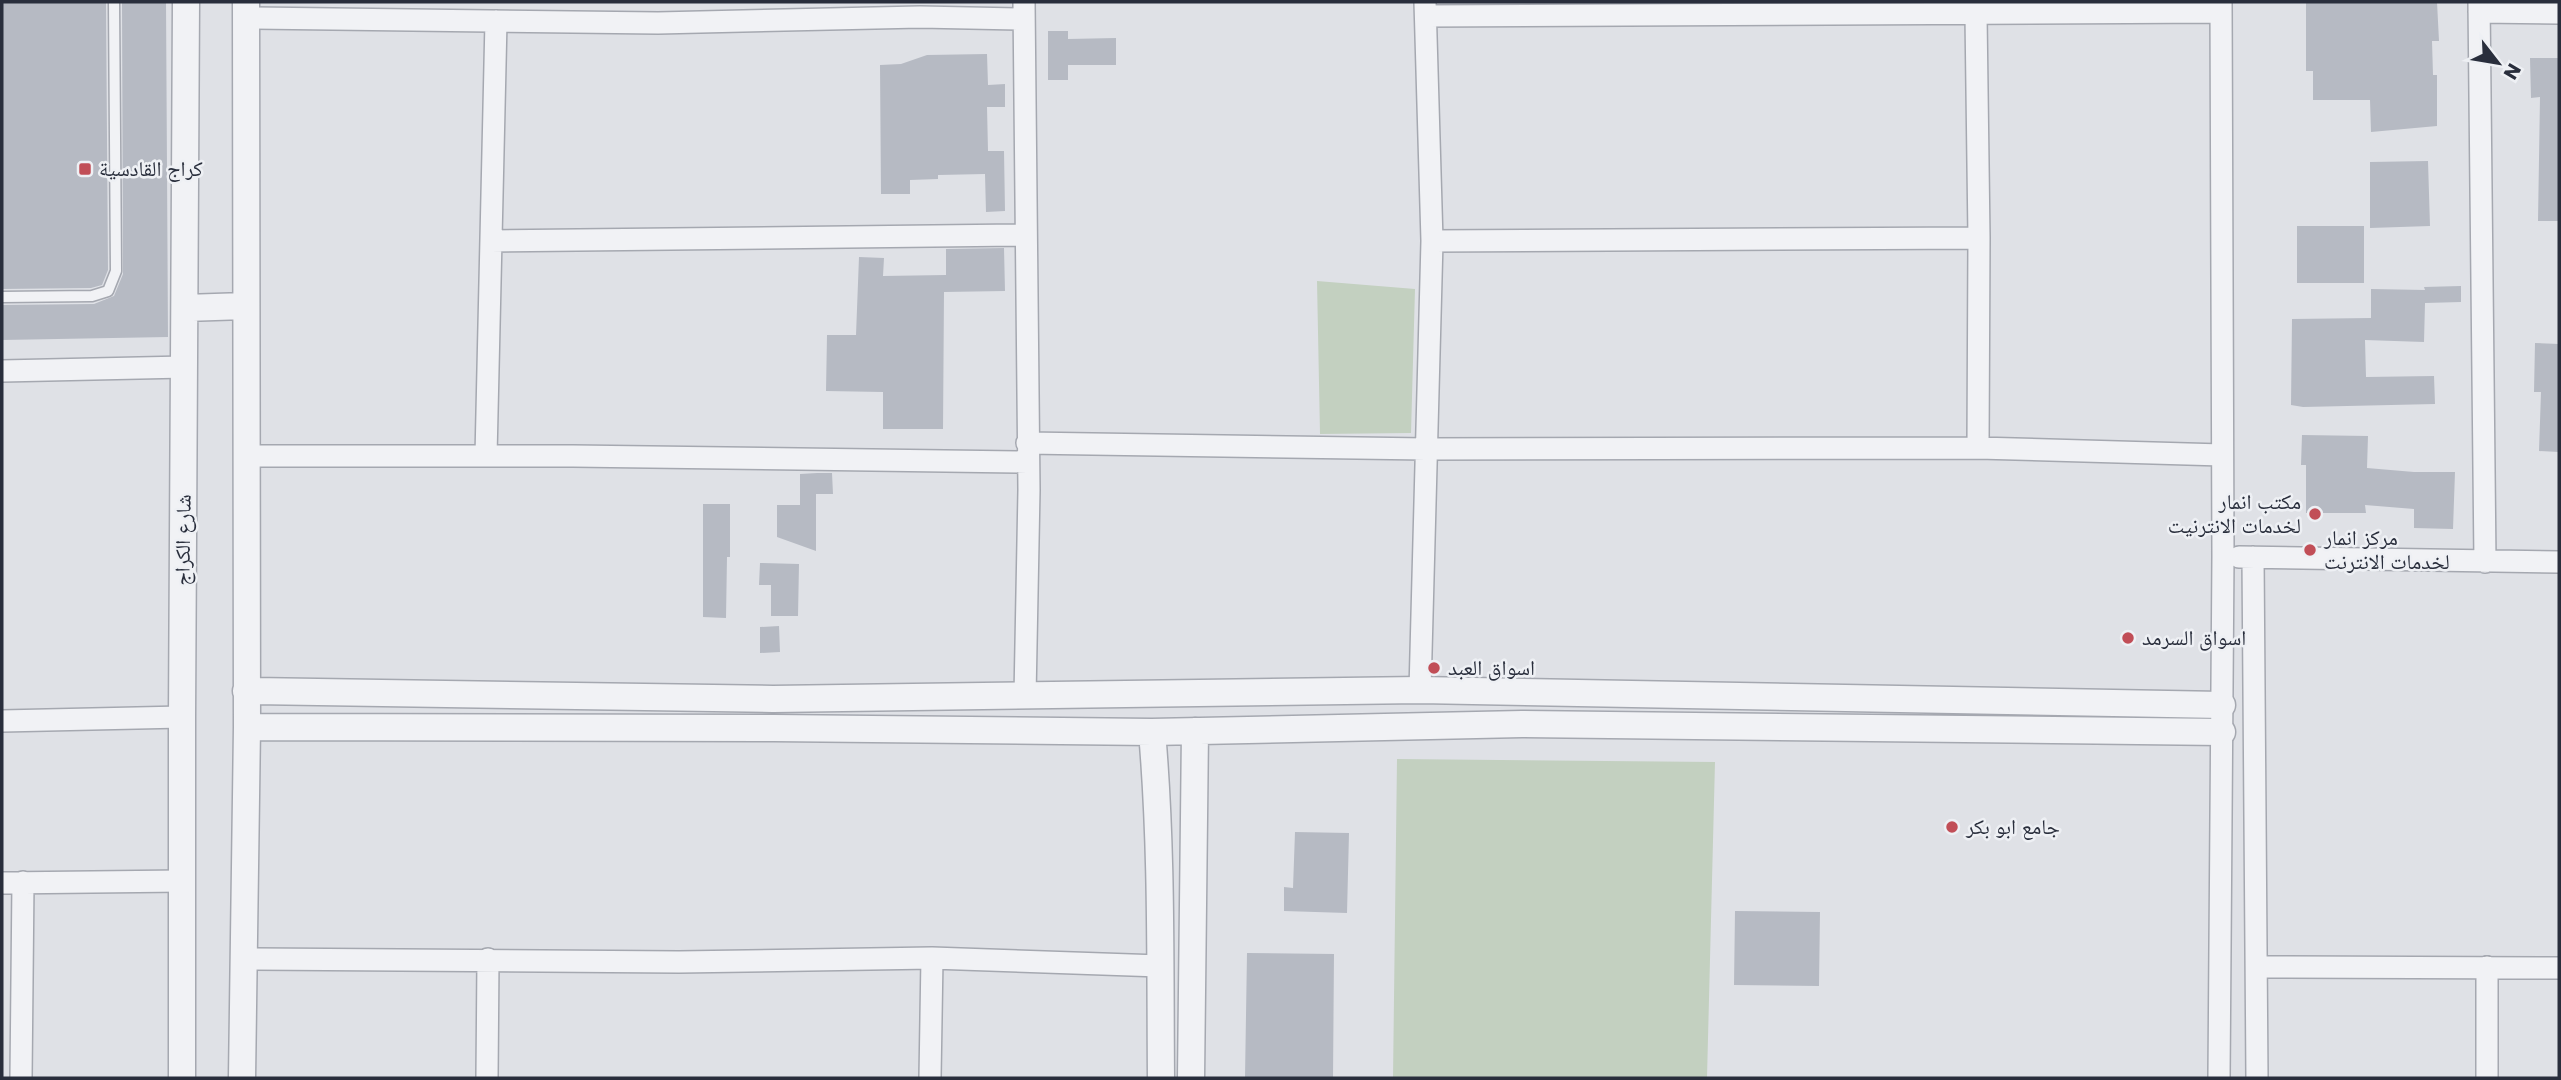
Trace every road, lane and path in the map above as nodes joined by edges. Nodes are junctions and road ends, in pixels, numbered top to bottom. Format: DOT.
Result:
graph roads {
  1 [pos="114,2"];
  2 [pos="186,2"];
  3 [pos="2221,7"];
  4 [pos="2479,7"];
  5 [pos="1426,9"];
  6 [pos="246,10"];
  7 [pos="1024,10"];
  8 [pos="2559,13"];
  9 [pos="1976,15"];
  10 [pos="496,21"];
  11 [pos="1026,235"];
  12 [pos="1979,238"];
  13 [pos="491,241"];
  14 [pos="1432,241"];
  15 [pos="2,297"];
  16 [pos="245,306"];
  17 [pos="185,307"];
  18 [pos="185,368"];
  19 [pos="2,371"];
  20 [pos="1978,448"];
  21 [pos="1426,449"];
  22 [pos="1027,452"];
  23 [pos="2222,455"];
  24 [pos="245,456"];
  25 [pos="486,456"];
  26 [pos="2223,556"];
  27 [pos="2253,557"];
  28 [pos="2485,562"];
  29 [pos="2559,562"];
  30 [pos="1420,690"];
  31 [pos="246,691"];
  32 [pos="1524,692"];
  33 [pos="1025,695"];
  34 [pos="773,699"];
  35 [pos="2222,705"];
  36 [pos="181,717"];
  37 [pos="2,722"];
  38 [pos="1522,724"];
  39 [pos="247,727"];
  40 [pos="774,728"];
  41 [pos="1195,731"];
  42 [pos="1152,732"];
  43 [pos="2222,732"];
  44 [pos="1160,865"];
  45 [pos="1193,865"];
  46 [pos="183,881"];
  47 [pos="2,883"];
  48 [pos="23,883"];
  49 [pos="932,958"];
  50 [pos="243,959"];
  51 [pos="488,959"];
  52 [pos="1160,966"];
  53 [pos="2257,967"];
  54 [pos="2487,967"];
  55 [pos="2559,968"];
  56 [pos="21,1078"];
  57 [pos="182,1078"];
  58 [pos="242,1078"];
  59 [pos="487,1078"];
  60 [pos="930,1078"];
  61 [pos="1161,1078"];
  62 [pos="1191,1078"];
  63 [pos="2219,1078"];
  64 [pos="2257,1078"];
  65 [pos="2487,1078"];
  1 -- 15 [label="lane"];
  2 -- 17 [label="street, شارع الكراج"];
  3 -- 9 [label="street"];
  3 -- 23 [label="street"];
  4 -- 8 [label="street"];
  4 -- 28 [label="street"];
  5 -- 9 [label="street"];
  5 -- 14 [label="street"];
  6 -- 10 [label="street"];
  6 -- 16 [label="street"];
  7 -- 10 [label="street"];
  7 -- 11 [label="street"];
  9 -- 12 [label="street"];
  10 -- 13 [label="street"];
  11 -- 13 [label="street"];
  11 -- 22 [label="street"];
  12 -- 14 [label="street"];
  12 -- 20 [label="street"];
  13 -- 25 [label="street"];
  14 -- 21 [label="street"];
  16 -- 17 [label="street"];
  16 -- 24 [label="street"];
  17 -- 18 [label="street, شارع الكراج"];
  18 -- 19 [label="street"];
  18 -- 36 [label="street, شارع الكراج"];
  20 -- 21 [label="street"];
  20 -- 23 [label="street"];
  21 -- 22 [label="street"];
  21 -- 30 [label="street"];
  22 -- 25 [label="street"];
  22 -- 33 [label="street"];
  23 -- 26 [label="street"];
  24 -- 25 [label="street"];
  24 -- 31 [label="street"];
  26 -- 27 [label="street"];
  26 -- 35 [label="street"];
  27 -- 28 [label="street"];
  27 -- 53 [label="street"];
  28 -- 29 [label="street"];
  30 -- 32 [label="street"];
  30 -- 33 [label="street"];
  31 -- 34 [label="street"];
  31 -- 39 [label="street"];
  32 -- 35 [label="street"];
  32 -- 38 [label="street"];
  33 -- 34 [label="street"];
  34 -- 40 [label="street"];
  35 -- 43 [label="street"];
  36 -- 37 [label="street"];
  36 -- 46 [label="street, شارع الكراج"];
  38 -- 41 [label="street"];
  38 -- 43 [label="street"];
  39 -- 40 [label="street"];
  39 -- 50 [label="street"];
  40 -- 42 [label="street"];
  41 -- 42 [label="street"];
  41 -- 45 [label="street"];
  42 -- 44 [label="street"];
  43 -- 63 [label="street"];
  44 -- 45 [label="street"];
  44 -- 52 [label="street"];
  45 -- 62 [label="street"];
  46 -- 48 [label="street"];
  46 -- 57 [label="street, شارع الكراج"];
  47 -- 48 [label="street"];
  48 -- 56 [label="street"];
  49 -- 51 [label="street"];
  49 -- 52 [label="street"];
  49 -- 60 [label="street"];
  50 -- 51 [label="street"];
  50 -- 58 [label="street"];
  51 -- 59 [label="street"];
  52 -- 61 [label="street"];
  53 -- 54 [label="street"];
  53 -- 64 [label="street"];
  54 -- 55 [label="street"];
  54 -- 65 [label="street"];
}
